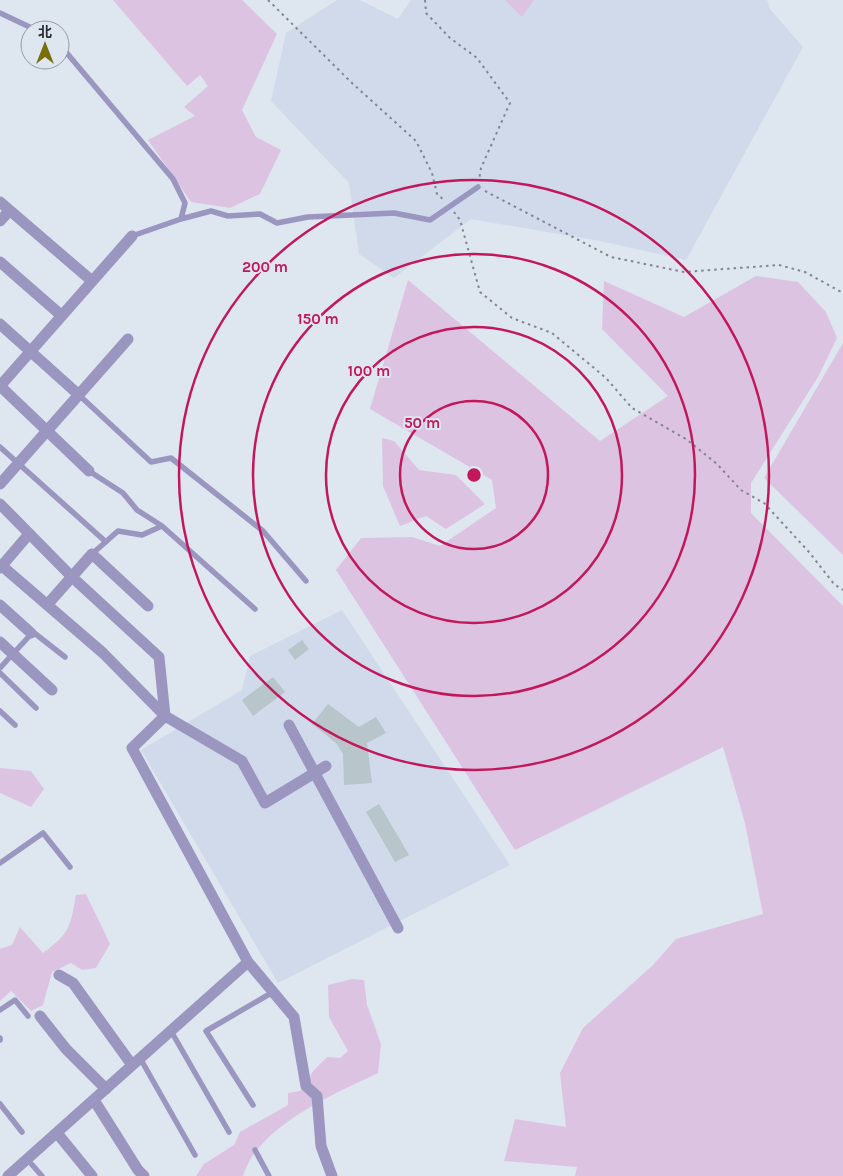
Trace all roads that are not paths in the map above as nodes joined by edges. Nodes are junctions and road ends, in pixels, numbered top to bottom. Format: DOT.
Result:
graph roads {
  1 [pos="0,13"];
  2 [pos="20,22"];
  3 [pos="70,57"];
  4 [pos="478,187"];
  5 [pos="0,202"];
  6 [pos="9,210"];
  7 [pos="181,219"];
  8 [pos="0,221"];
  9 [pos="132,236"];
  10 [pos="0,262"];
  11 [pos="92,281"];
  12 [pos="62,316"];
  13 [pos="0,324"];
  14 [pos="128,339"];
  15 [pos="30,352"];
  16 [pos="0,386"];
  17 [pos="79,395"];
  18 [pos="47,431"];
  19 [pos="0,447"];
  20 [pos="18,464"];
  21 [pos="89,471"];
  22 [pos="0,484"];
  23 [pos="0,504"];
  24 [pos="162,526"];
  25 [pos="30,534"];
  26 [pos="106,542"];
  27 [pos="92,554"];
  28 [pos="1,567"];
  29 [pos="72,577"];
  30 [pos="306,581"];
  31 [pos="0,605"];
  32 [pos="47,605"];
  33 [pos="148,606"];
  34 [pos="255,609"];
  35 [pos="31,633"];
  36 [pos="0,642"];
  37 [pos="13,653"];
  38 [pos="65,657"];
  39 [pos="0,668"];
  40 [pos="0,673"];
  41 [pos="52,690"];
  42 [pos="36,708"];
  43 [pos="0,711"];
  44 [pos="165,716"];
  45 [pos="289,725"];
  46 [pos="15,726"];
  47 [pos="326,766"];
  48 [pos="315,773"];
  49 [pos="0,863"];
  50 [pos="70,867"];
  51 [pos="398,928"];
  52 [pos="248,962"];
  53 [pos="60,975"];
  54 [pos="273,992"];
  55 [pos="0,1010"];
  56 [pos="34,1016"];
  57 [pos="171,1031"];
  58 [pos="136,1062"];
  59 [pos="106,1089"];
  60 [pos="94,1100"];
  61 [pos="0,1104"];
  62 [pos="253,1105"];
  63 [pos="22,1132"];
  64 [pos="229,1132"];
  65 [pos="57,1133"];
  66 [pos="256,1150"];
  67 [pos="195,1155"];
  68 [pos="27,1160"];
  69 [pos="8,1176"];
  70 [pos="42,1176"];
  71 [pos="92,1176"];
  72 [pos="144,1176"];
  73 [pos="270,1176"];
  74 [pos="332,1176"];
  1 -- 2 [label="lane"];
  3 -- 7 [label="lane"];
  4 -- 7 [label="lane"];
  5 -- 6 [label="street"];
  6 -- 8 [label="street"];
  6 -- 11 [label="street"];
  7 -- 9 [label="lane"];
  9 -- 11 [label="street"];
  10 -- 12 [label="street"];
  11 -- 12 [label="street"];
  12 -- 15 [label="street"];
  13 -- 15 [label="street"];
  14 -- 17 [label="street"];
  15 -- 16 [label="street"];
  15 -- 17 [label="street"];
  16 -- 18 [label="street"];
  17 -- 18 [label="street"];
  17 -- 30 [label="lane"];
  18 -- 20 [label="street"];
  18 -- 21 [label="street"];
  19 -- 20 [label="lane"];
  20 -- 22 [label="street"];
  20 -- 26 [label="lane"];
  21 -- 24 [label="lane"];
  23 -- 25 [label="street"];
  24 -- 26 [label="lane"];
  24 -- 34 [label="lane"];
  25 -- 28 [label="street"];
  25 -- 29 [label="street"];
  26 -- 27 [label="lane"];
  27 -- 29 [label="street"];
  27 -- 33 [label="street"];
  28 -- 32 [label="street"];
  29 -- 32 [label="street"];
  29 -- 44 [label="street"];
  31 -- 35 [label="street"];
  32 -- 44 [label="street"];
  35 -- 37 [label="lane"];
  35 -- 38 [label="lane"];
  36 -- 37 [label="street"];
  37 -- 39 [label="lane"];
  37 -- 41 [label="street"];
  40 -- 42 [label="lane"];
  43 -- 46 [label="lane"];
  44 -- 48 [label="street"];
  44 -- 52 [label="street"];
  45 -- 48 [label="street"];
  47 -- 48 [label="street"];
  48 -- 51 [label="street"];
  49 -- 50 [label="lane"];
  52 -- 54 [label="street"];
  52 -- 57 [label="street"];
  53 -- 58 [label="street"];
  54 -- 62 [label="lane"];
  54 -- 74 [label="street"];
  55 -- 56 [label="lane"];
  56 -- 59 [label="street"];
  57 -- 58 [label="street"];
  57 -- 64 [label="lane"];
  58 -- 59 [label="street"];
  58 -- 67 [label="lane"];
  59 -- 60 [label="street"];
  60 -- 65 [label="street"];
  60 -- 72 [label="street"];
  61 -- 63 [label="lane"];
  65 -- 68 [label="street"];
  65 -- 71 [label="street"];
  66 -- 73 [label="lane"];
  68 -- 69 [label="street"];
  68 -- 70 [label="lane"];
}
